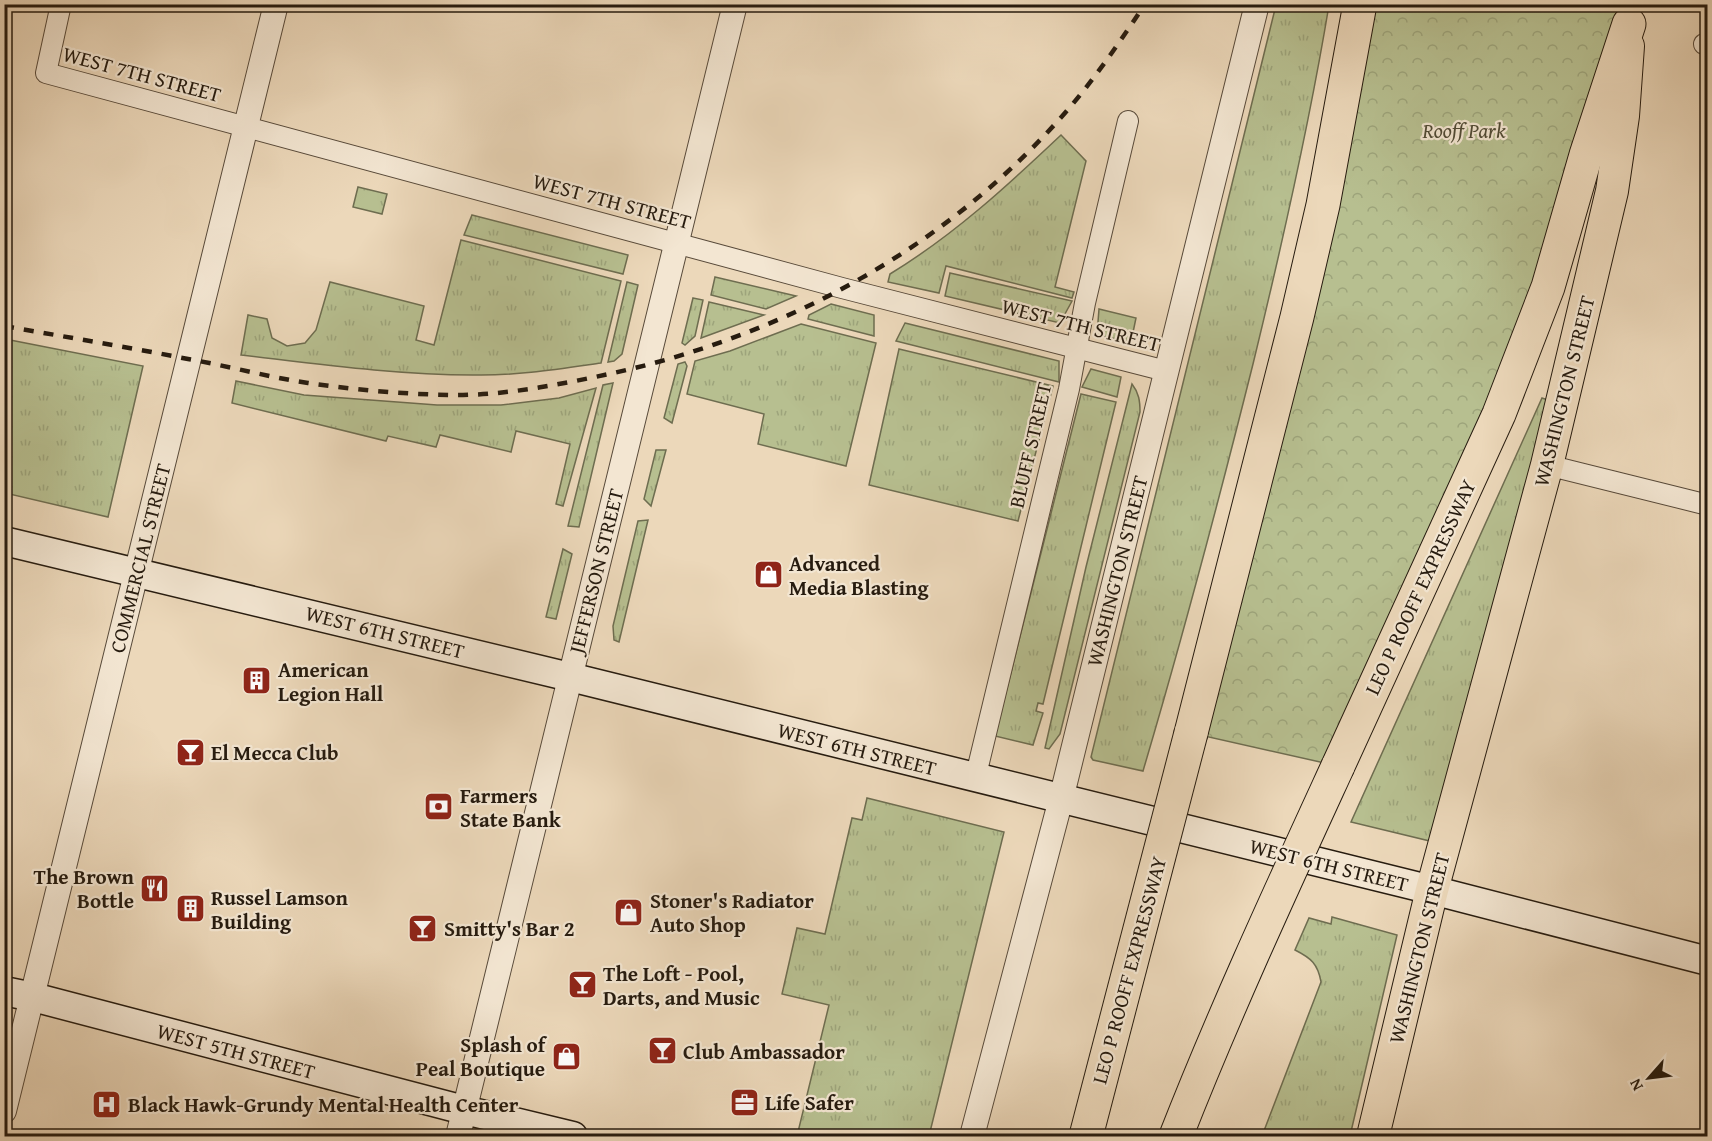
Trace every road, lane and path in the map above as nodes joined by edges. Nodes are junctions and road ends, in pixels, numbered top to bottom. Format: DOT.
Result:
graph roads {
  1 [pos="61,4"];
  2 [pos="276,4"];
  3 [pos="735,4"];
  4 [pos="1257,4"];
  5 [pos="1360,4"];
  6 [pos="1629,24"];
  7 [pos="1128,121"];
  8 [pos="246,127"];
  9 [pos="676,243"];
  10 [pos="1076,349"];
  11 [pos="1166,371"];
  12 [pos="1546,465"];
  13 [pos="1707,505"];
  14 [pos="4,541"];
  15 [pos="137,572"];
  16 [pos="570,677"];
  17 [pos="975,778"];
  18 [pos="1061,799"];
  19 [pos="1432,890"];
  20 [pos="1707,961"];
  21 [pos="4,992"];
  22 [pos="33,997"];
  23 [pos="4,1111"];
  24 [pos="461,1124"];
  25 [pos="573,1137"];
  26 [pos="972,1137"];
  27 [pos="1086,1137"];
  28 [pos="1176,1137"];
  29 [pos="1373,1137"];
  1 -- 8 [label="street, WEST 7TH STREET"];
  2 -- 8 [label="street, COMMERCIAL STREET"];
  3 -- 9 [label="street, JEFFERSON STREET"];
  4 -- 11 [label="street, WASHINGTON STREET"];
  5 -- 27 [label="highway, LEO P ROOFF EXPRESSWAY, bridge"];
  6 -- 12 [label="main road, WASHINGTON STREET"];
  6 -- 28 [label="highway, LEO P ROOFF EXPRESSWAY, bridge"];
  7 -- 10 [label="street, BLUFF STREET"];
  8 -- 9 [label="street, WEST 7TH STREET"];
  8 -- 15 [label="street, COMMERCIAL STREET"];
  9 -- 10 [label="street, WEST 7TH STREET"];
  9 -- 16 [label="street, JEFFERSON STREET"];
  10 -- 11 [label="street, WEST 7TH STREET"];
  10 -- 17 [label="street, BLUFF STREET"];
  11 -- 18 [label="street, WASHINGTON STREET"];
  12 -- 13 [label="street"];
  12 -- 19 [label="main road, WASHINGTON STREET"];
  14 -- 15 [label="main road, WEST 6TH STREET"];
  15 -- 16 [label="main road, WEST 6TH STREET"];
  15 -- 22 [label="street, COMMERCIAL STREET"];
  16 -- 17 [label="main road, WEST 6TH STREET"];
  16 -- 24 [label="street, JEFFERSON STREET"];
  17 -- 18 [label="main road, WEST 6TH STREET"];
  18 -- 19 [label="main road, WEST 6TH STREET"];
  18 -- 26 [label="street, WASHINGTON STREET"];
  19 -- 20 [label="main road, WEST 6TH STREET"];
  19 -- 29 [label="main road, WASHINGTON STREET"];
  21 -- 22 [label="main road, WEST 5TH STREET"];
  22 -- 23 [label="street, COMMERCIAL STREET"];
  22 -- 24 [label="main road, WEST 5TH STREET"];
  24 -- 25 [label="main road, WEST 5TH STREET"];
}
